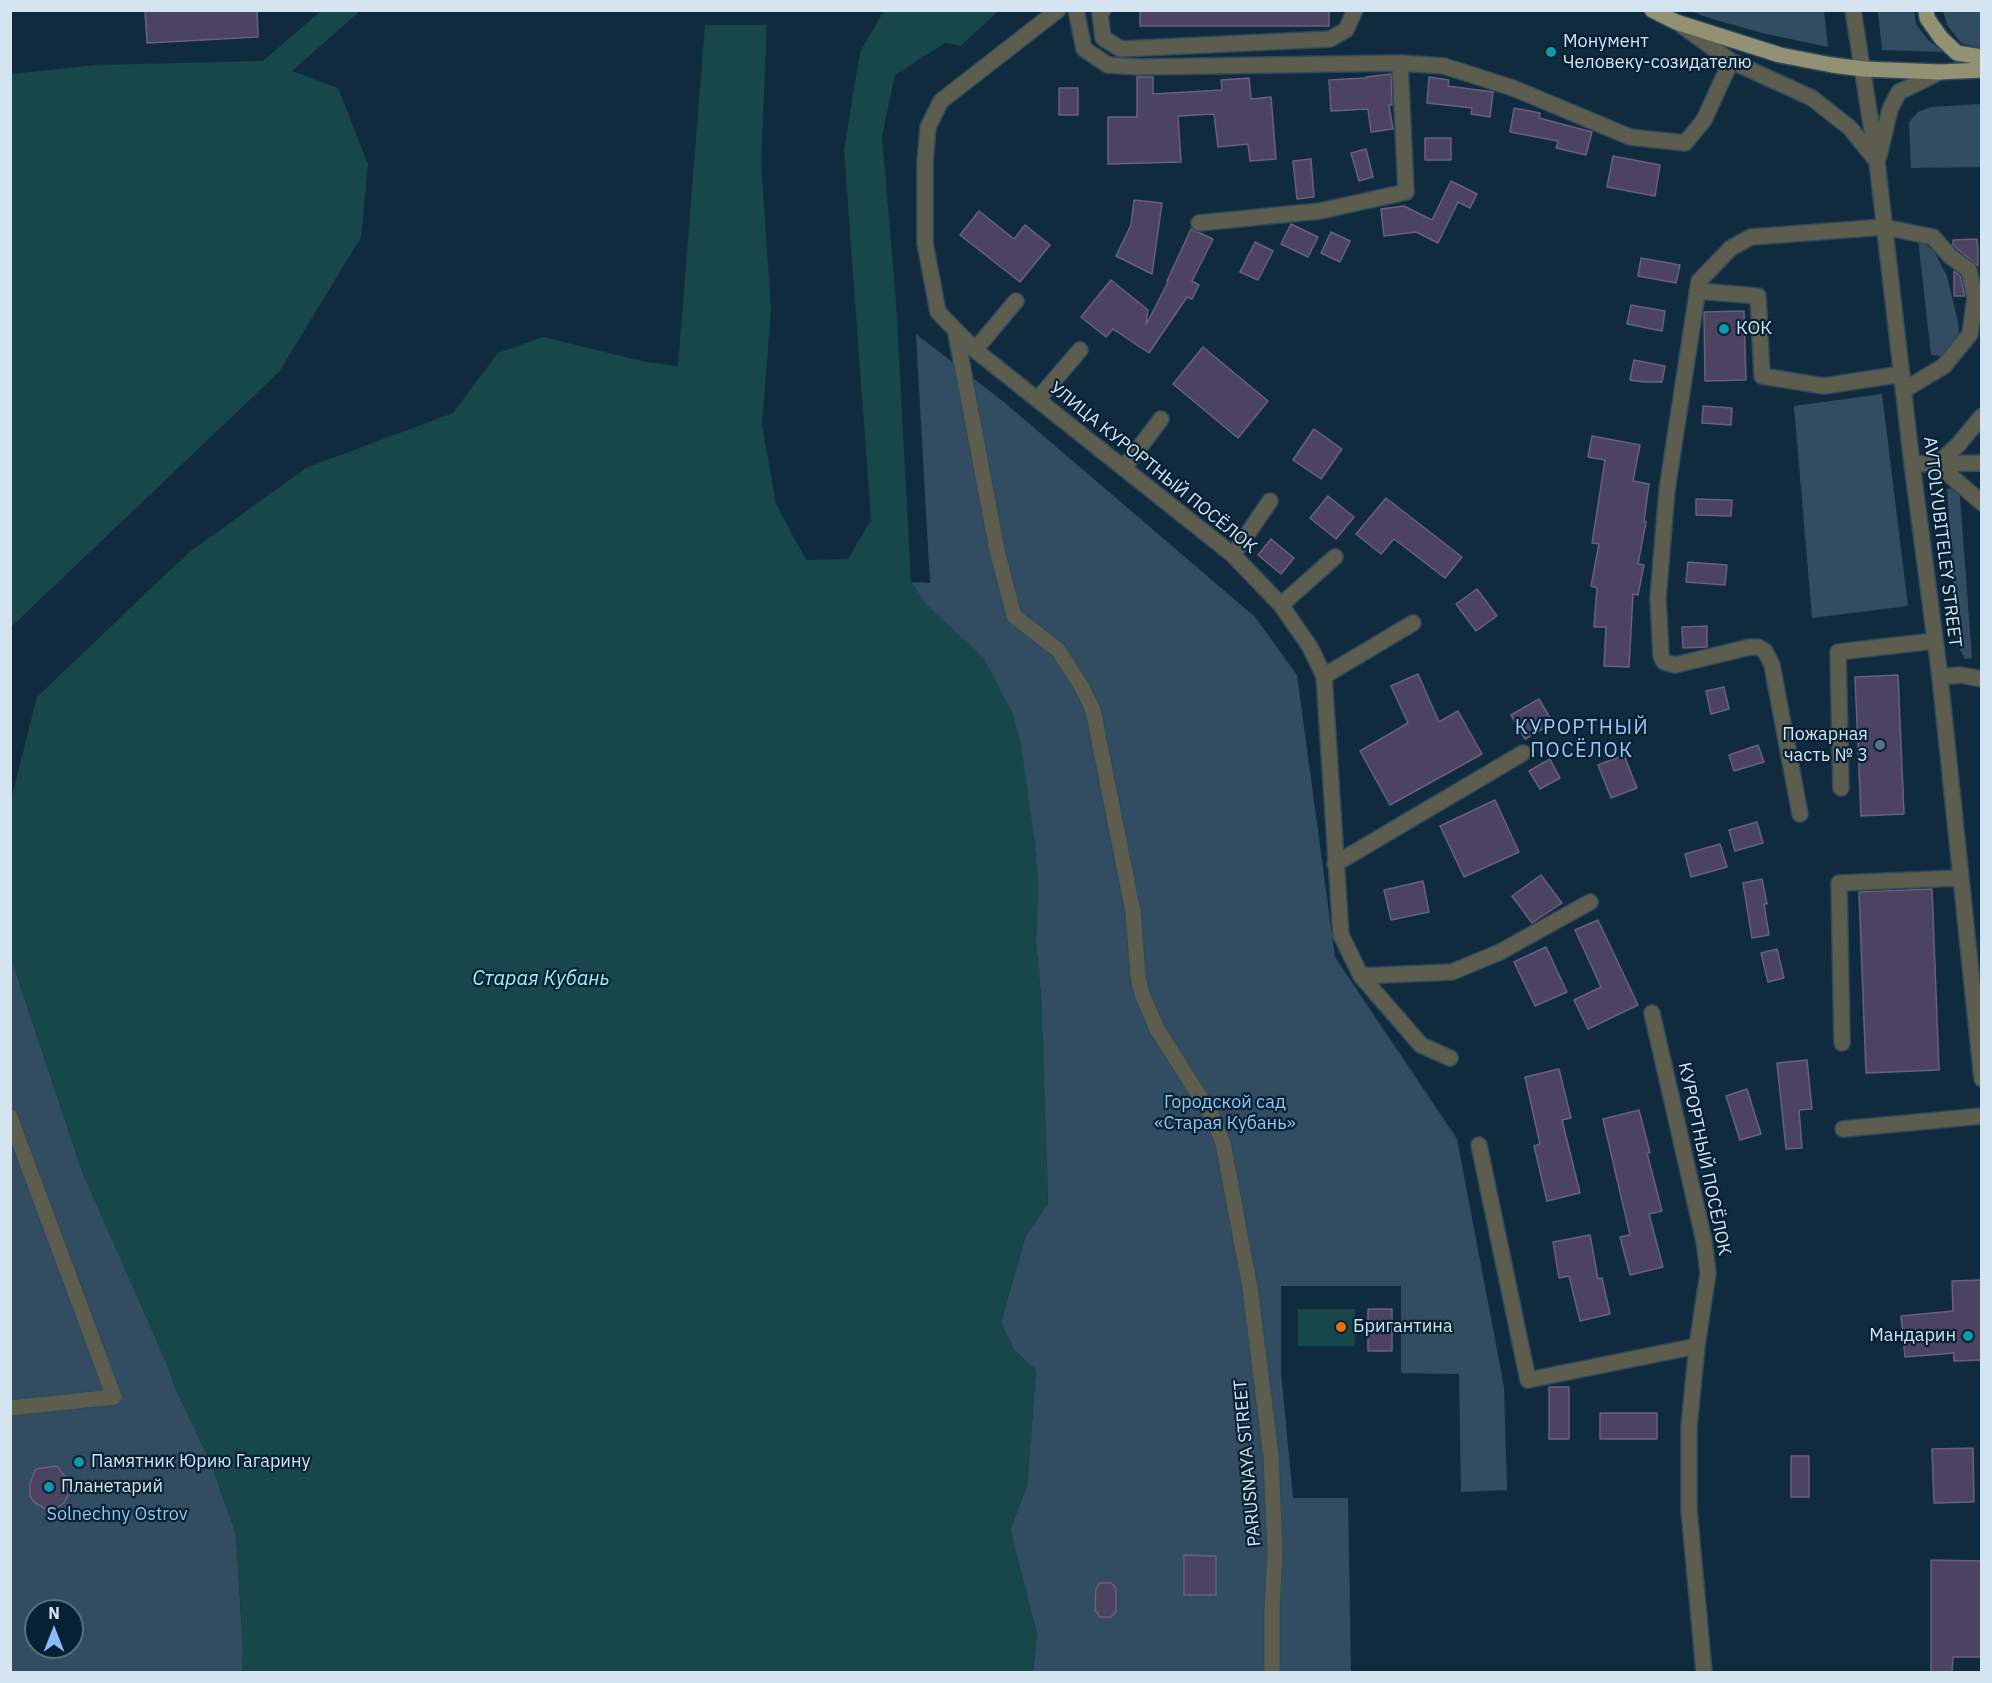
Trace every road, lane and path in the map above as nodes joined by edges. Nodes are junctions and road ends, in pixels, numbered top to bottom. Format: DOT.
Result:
graph roads {
  1 [pos="1058,10"];
  2 [pos="1076,10"];
  3 [pos="1103,10"];
  4 [pos="1355,10"];
  5 [pos="1652,10"];
  6 [pos="1853,10"];
  7 [pos="1926,10"];
  8 [pos="1676,22"];
  9 [pos="1982,57"];
  10 [pos="1731,61"];
  11 [pos="1400,63"];
  12 [pos="1864,69"];
  13 [pos="1982,70"];
  14 [pos="1940,72"];
  15 [pos="1877,162"];
  16 [pos="1199,223"];
  17 [pos="1884,227"];
  18 [pos="1697,291"];
  19 [pos="1016,301"];
  20 [pos="956,333"];
  21 [pos="975,350"];
  22 [pos="1080,350"];
  23 [pos="1902,374"];
  24 [pos="1904,390"];
  25 [pos="1038,399"];
  26 [pos="1982,416"];
  27 [pos="1161,419"];
  28 [pos="1982,463"];
  29 [pos="1912,464"];
  30 [pos="1937,464"];
  31 [pos="1124,468"];
  32 [pos="1270,501"];
  33 [pos="1982,503"];
  34 [pos="1233,555"];
  35 [pos="1335,557"];
  36 [pos="1281,605"];
  37 [pos="1413,623"];
  38 [pos="1934,641"];
  39 [pos="1324,676"];
  40 [pos="1940,677"];
  41 [pos="1982,679"];
  42 [pos="1524,753"];
  43 [pos="1841,788"];
  44 [pos="1800,814"];
  45 [pos="1335,864"];
  46 [pos="1960,878"];
  47 [pos="1590,902"];
  48 [pos="1360,976"];
  49 [pos="1652,1013"];
  50 [pos="1978,1018"];
  51 [pos="1842,1043"];
  52 [pos="1980,1053"];
  53 [pos="1450,1058"];
  54 [pos="1982,1079"];
  55 [pos="1982,1116"];
  56 [pos="10,1117"];
  57 [pos="1843,1129"];
  58 [pos="1479,1145"];
  59 [pos="1697,1346"];
  60 [pos="10,1408"];
  61 [pos="1272,1672"];
  62 [pos="1704,1672"];
  1 -- 20 [label="street, УЛИЦА КУРОРТНЫЙ ПОСЁЛОК"];
  2 -- 11 [label="street"];
  3 -- 4 [label="street"];
  5 -- 8 [label="main road"];
  6 -- 12 [label="street, AVTOLYUBITELEY STREET"];
  7 -- 9 [label="main road"];
  8 -- 10 [label="street"];
  8 -- 12 [label="main road"];
  10 -- 11 [label="street"];
  10 -- 15 [label="street"];
  11 -- 16 [label="street"];
  12 -- 14 [label="main road"];
  12 -- 15 [label="street, AVTOLYUBITELEY STREET"];
  13 -- 14 [label="main road"];
  14 -- 15 [label="street"];
  15 -- 17 [label="street, AVTOLYUBITELEY STREET"];
  17 -- 18 [label="street"];
  17 -- 23 [label="street, AVTOLYUBITELEY STREET"];
  17 -- 24 [label="street"];
  18 -- 23 [label="street"];
  18 -- 44 [label="street"];
  19 -- 21 [label="street"];
  20 -- 21 [label="street, УЛИЦА КУРОРТНЫЙ ПОСЁЛОК"];
  20 -- 61 [label="street, PARUSNAYA STREET"];
  21 -- 25 [label="street, УЛИЦА КУРОРТНЫЙ ПОСЁЛОК"];
  22 -- 25 [label="street"];
  23 -- 24 [label="street, AVTOLYUBITELEY STREET"];
  24 -- 29 [label="street, AVTOLYUBITELEY STREET"];
  25 -- 31 [label="street, УЛИЦА КУРОРТНЫЙ ПОСЁЛОК"];
  26 -- 30 [label="street"];
  27 -- 31 [label="street"];
  28 -- 30 [label="street"];
  29 -- 30 [label="street"];
  29 -- 38 [label="street, AVTOLYUBITELEY STREET"];
  30 -- 33 [label="street"];
  31 -- 34 [label="street, УЛИЦА КУРОРТНЫЙ ПОСЁЛОК"];
  32 -- 34 [label="street"];
  34 -- 36 [label="street, УЛИЦА КУРОРТНЫЙ ПОСЁЛОК"];
  35 -- 36 [label="street"];
  36 -- 39 [label="street, УЛИЦА КУРОРТНЫЙ ПОСЁЛОК"];
  37 -- 39 [label="street"];
  38 -- 40 [label="street, AVTOLYUBITELEY STREET"];
  38 -- 43 [label="street"];
  39 -- 45 [label="street, УЛИЦА КУРОРТНЫЙ ПОСЁЛОК"];
  40 -- 41 [label="street"];
  40 -- 46 [label="street, AVTOLYUBITELEY STREET"];
  42 -- 45 [label="street"];
  45 -- 48 [label="street, УЛИЦА КУРОРТНЫЙ ПОСЁЛОК"];
  46 -- 50 [label="street, AVTOLYUBITELEY STREET"];
  46 -- 51 [label="street"];
  47 -- 48 [label="street"];
  48 -- 53 [label="street, УЛИЦА КУРОРТНЫЙ ПОСЁЛОК"];
  49 -- 59 [label="street, КУРОРТНЫЙ ПОСЁЛОК"];
  50 -- 52 [label="street, AVTOLYUBITELEY STREET"];
  52 -- 54 [label="street, AVTOLYUBITELEY STREET"];
  55 -- 57 [label="street"];
  56 -- 60 [label="street"];
  58 -- 59 [label="street"];
  59 -- 62 [label="street, КУРОРТНЫЙ ПОСЁЛОК"];
}
